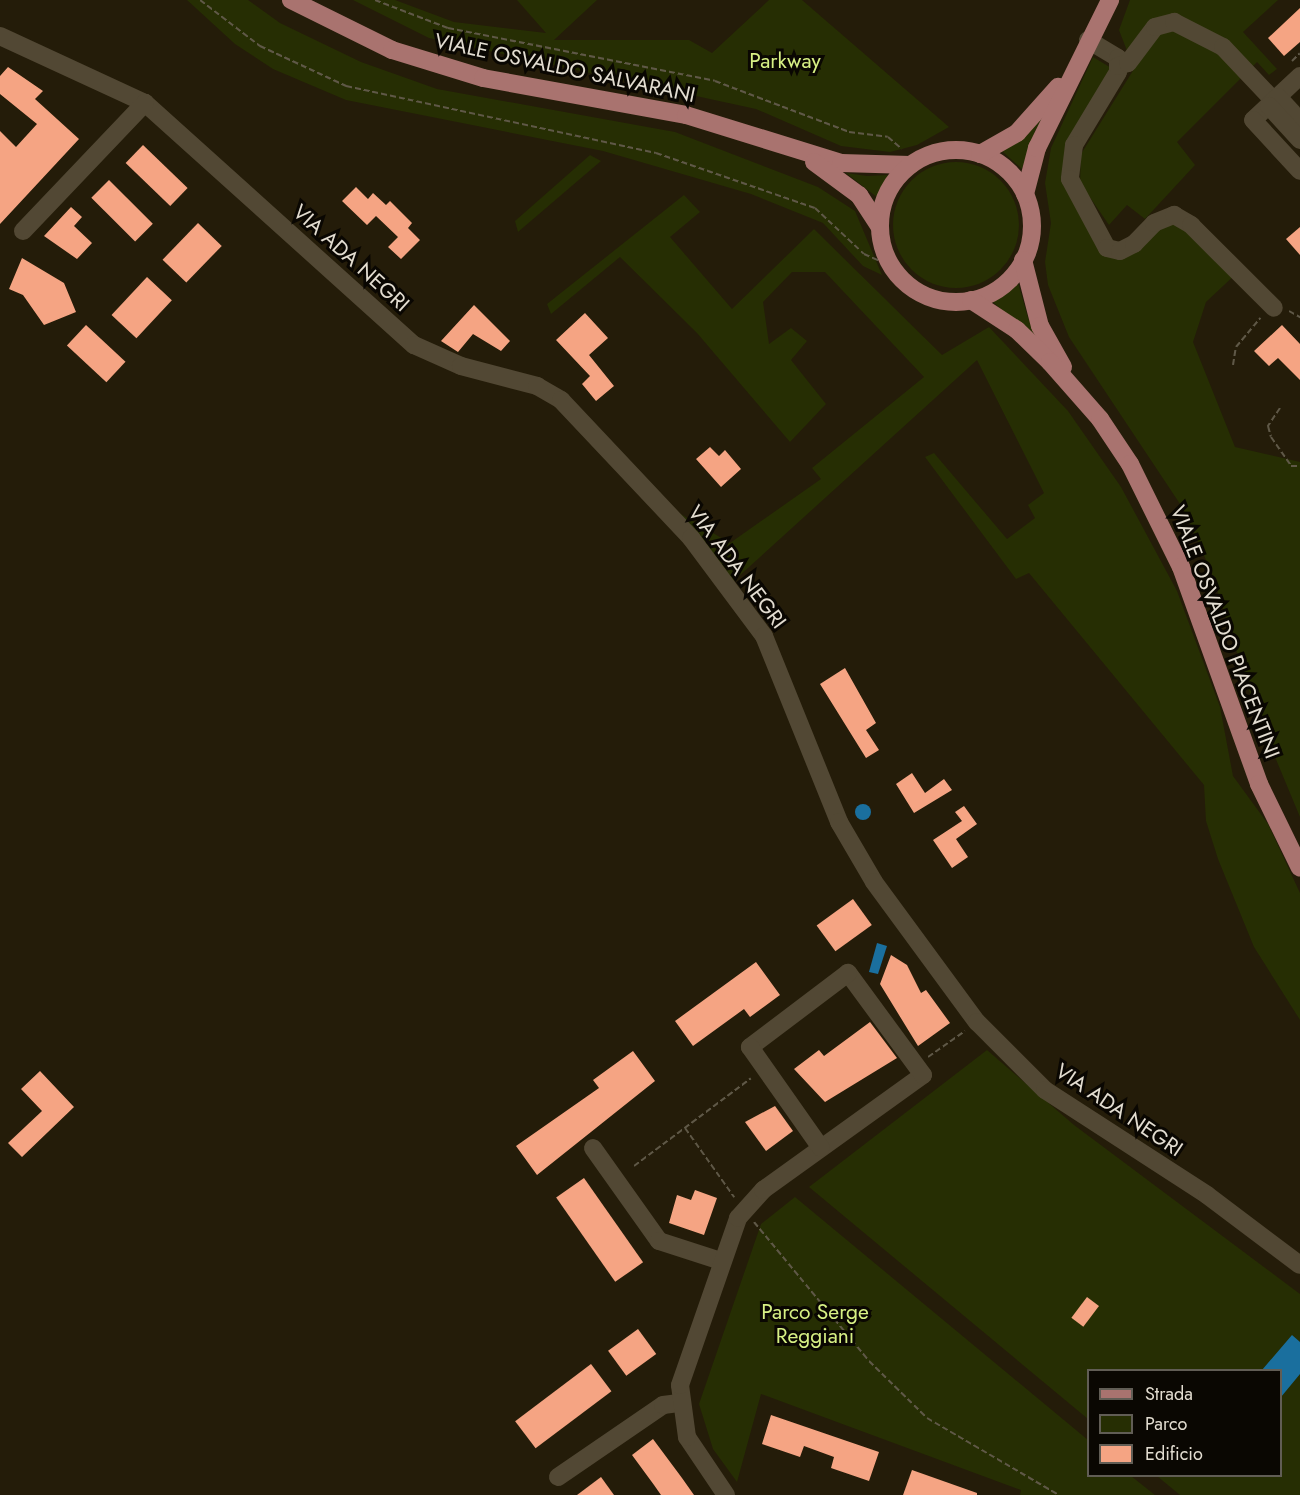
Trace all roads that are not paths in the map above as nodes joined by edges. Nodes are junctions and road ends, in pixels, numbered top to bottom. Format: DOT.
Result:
graph roads {
  1 [pos="291,0"];
  2 [pos="1110,0"];
  3 [pos="0,36"];
  4 [pos="1088,40"];
  5 [pos="1075,64"];
  6 [pos="1118,66"];
  7 [pos="1300,76"];
  8 [pos="1274,101"];
  9 [pos="146,104"];
  10 [pos="1300,121"];
  11 [pos="1300,140"];
  12 [pos="980,154"];
  13 [pos="802,155"];
  14 [pos="913,164"];
  15 [pos="1300,171"];
  16 [pos="1025,194"];
  17 [pos="880,227"];
  18 [pos="22,231"];
  19 [pos="1023,260"];
  20 [pos="971,300"];
  21 [pos="1274,308"];
  22 [pos="1076,389"];
  23 [pos="1300,868"];
  24 [pos="593,1148"];
  25 [pos="821,1148"];
  26 [pos="721,1261"];
  27 [pos="1300,1265"];
  28 [pos="680,1403"];
  29 [pos="558,1477"];
  30 [pos="726,1495"];
  1 -- 13 [label="main road, VIALE OSVALDO SALVARANI"];
  2 -- 4 [label="main road, VIALE OSVALDO PIACENTINI"];
  3 -- 9 [label="street, VIA ADA NEGRI"];
  4 -- 5 [label="main road, VIALE OSVALDO PIACENTINI"];
  4 -- 6 [label="street"];
  5 -- 12 [label="main road, VIALE OSVALDO PIACENTINI"];
  5 -- 16 [label="main road, VIALE OSVALDO PIACENTINI"];
  6 -- 8 [label="street"];
  6 -- 21 [label="street"];
  7 -- 8 [label="street"];
  8 -- 10 [label="street"];
  8 -- 11 [label="street"];
  8 -- 15 [label="street"];
  9 -- 18 [label="street"];
  9 -- 27 [label="street, VIA ADA NEGRI"];
  12 -- 14 [label="main road, VIALE OSVALDO PIACENTINI"];
  12 -- 16 [label="main road, VIALE OSVALDO PIACENTINI"];
  13 -- 14 [label="main road, VIALE OSVALDO SALVARANI"];
  13 -- 17 [label="main road, VIALE OSVALDO SALVARANI"];
  14 -- 17 [label="main road, VIALE OSVALDO PIACENTINI"];
  16 -- 19 [label="main road, VIALE OSVALDO PIACENTINI"];
  17 -- 20 [label="main road, VIALE OSVALDO PIACENTINI"];
  19 -- 20 [label="main road, VIALE OSVALDO PIACENTINI"];
  19 -- 22 [label="main road, VIALE OSVALDO PIACENTINI"];
  20 -- 22 [label="main road, VIALE OSVALDO PIACENTINI"];
  22 -- 23 [label="main road, VIALE OSVALDO PIACENTINI"];
  24 -- 26 [label="street"];
  25 -- 25 [label="street"];
  25 -- 26 [label="street"];
  26 -- 28 [label="street"];
  28 -- 29 [label="street"];
  28 -- 30 [label="street"];
}
